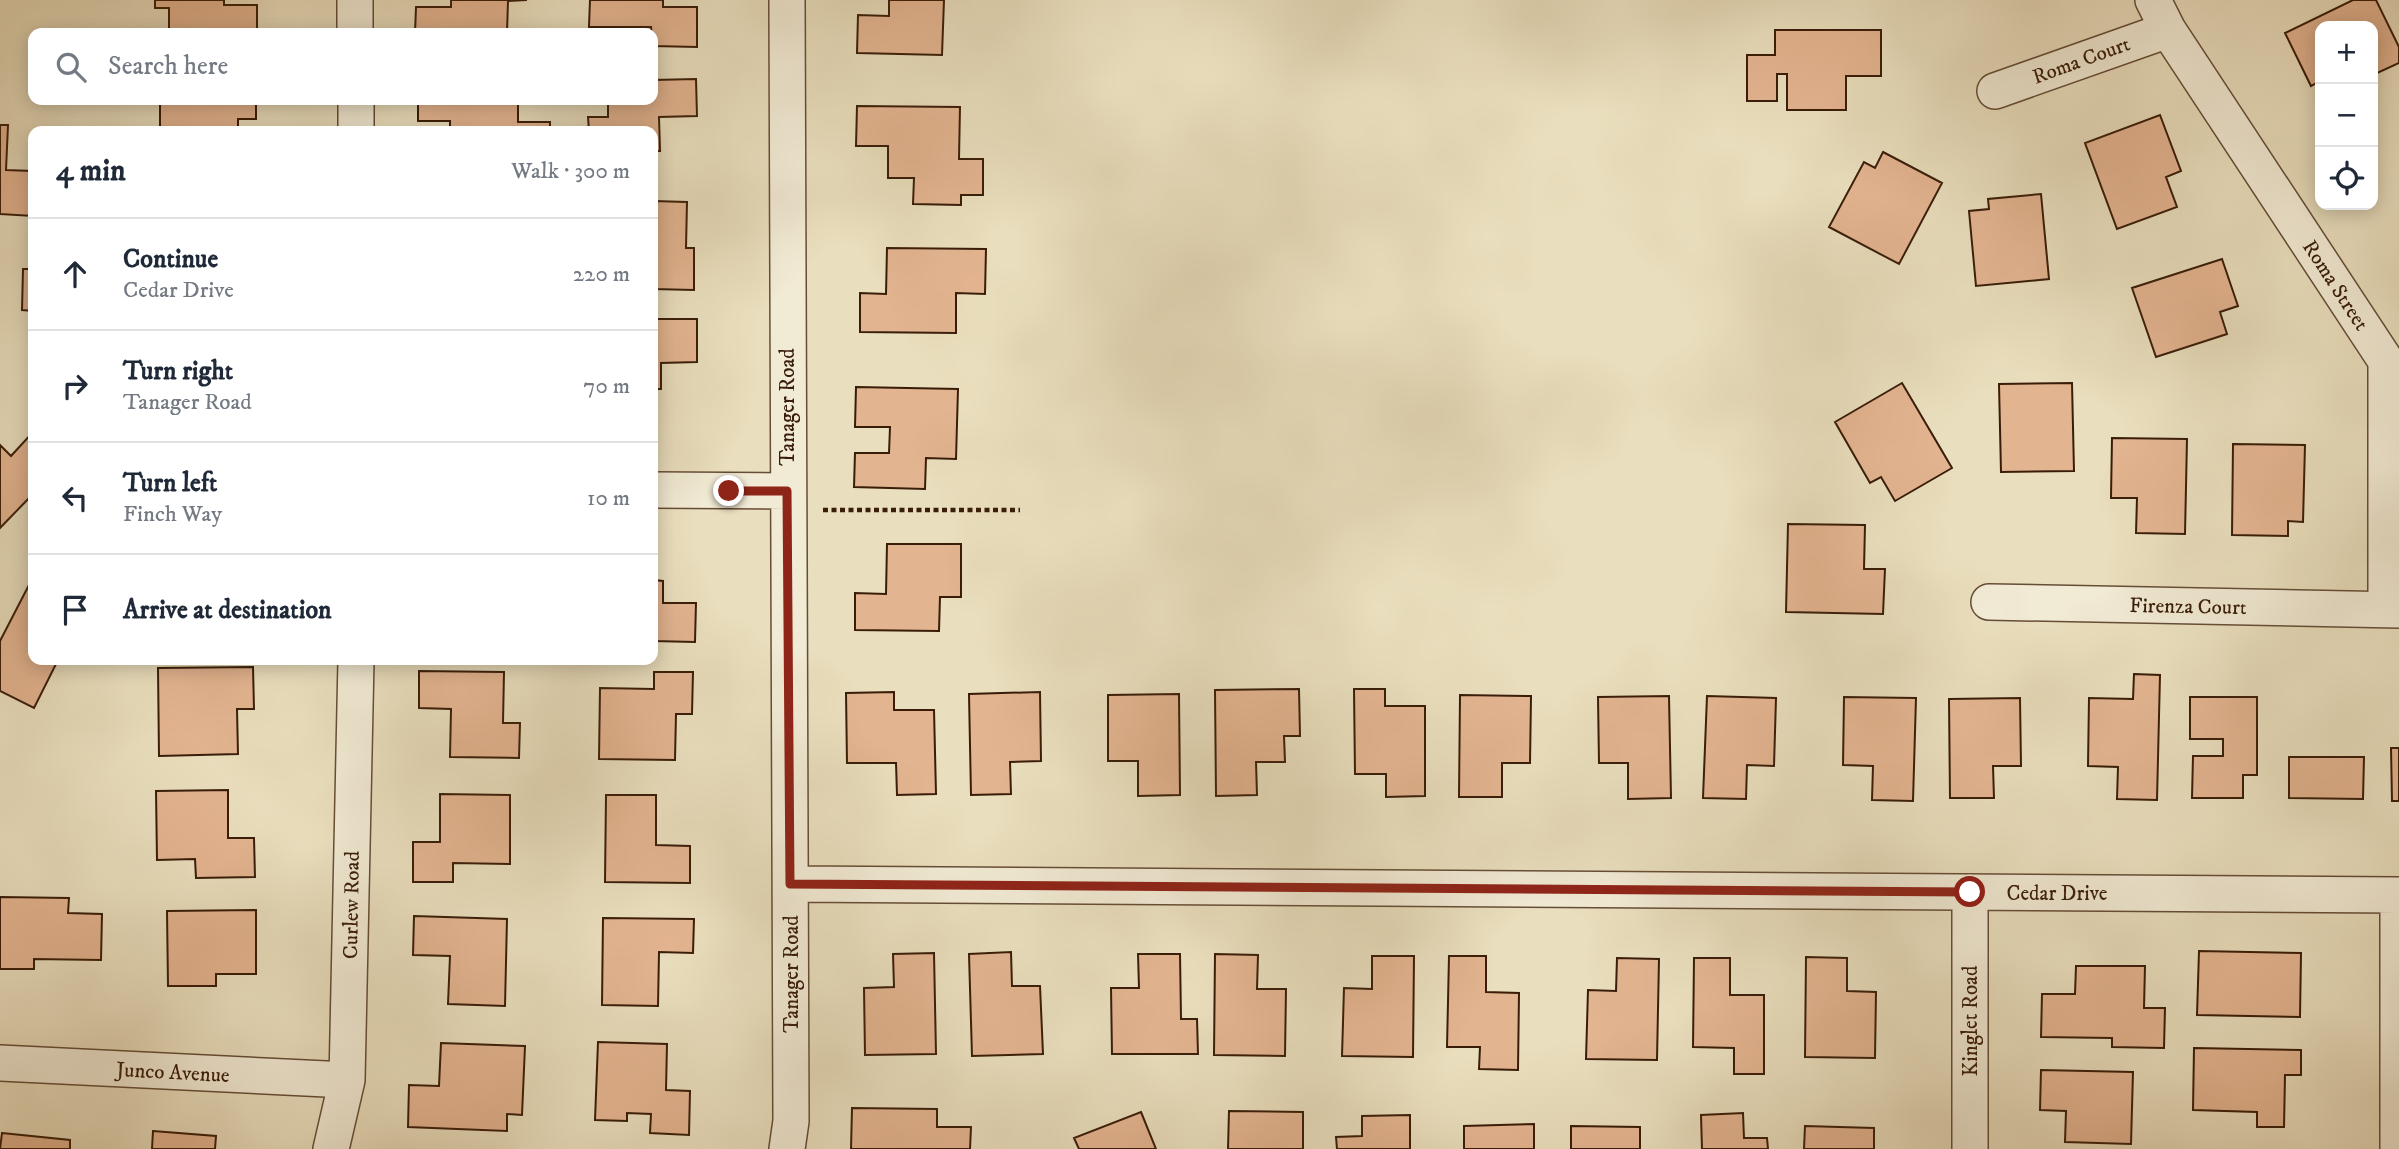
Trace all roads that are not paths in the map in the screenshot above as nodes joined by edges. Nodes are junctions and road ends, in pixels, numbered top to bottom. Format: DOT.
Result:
graph roads {
  1 [pos="355,0"];
  2 [pos="787,0"];
  3 [pos="2160,15"];
  4 [pos="355,28"];
  5 [pos="1995,91"];
  6 [pos="356,105"];
  7 [pos="356,126"];
  8 [pos="658,490"];
  9 [pos="787,491"];
  10 [pos="1989,602"];
  11 [pos="2393,609"];
  12 [pos="356,665"];
  13 [pos="790,884"];
  14 [pos="1970,892"];
  15 [pos="2399,895"];
  16 [pos="0,1063"];
  17 [pos="347,1080"];
  18 [pos="331,1149"];
  19 [pos="787,1149"];
  20 [pos="1970,1149"];
  21 [pos="2398,1149"];
  1 -- 4 [label="street"];
  2 -- 9 [label="street, Tanager Road"];
  3 -- 5 [label="street, Roma Court"];
  3 -- 11 [label="street, Roma Street"];
  6 -- 7 [label="street"];
  8 -- 9 [label="street"];
  9 -- 13 [label="street, Tanager Road"];
  10 -- 11 [label="street, Firenza Court"];
  12 -- 17 [label="street, Curlew Road"];
  13 -- 14 [label="street, Cedar Drive"];
  13 -- 19 [label="street, Tanager Road"];
  14 -- 15 [label="street, Cedar Drive"];
  14 -- 20 [label="street, Kinglet Road"];
  15 -- 21 [label="street"];
  16 -- 17 [label="street, Junco Avenue"];
  17 -- 18 [label="street, Curlew Road"];
}
